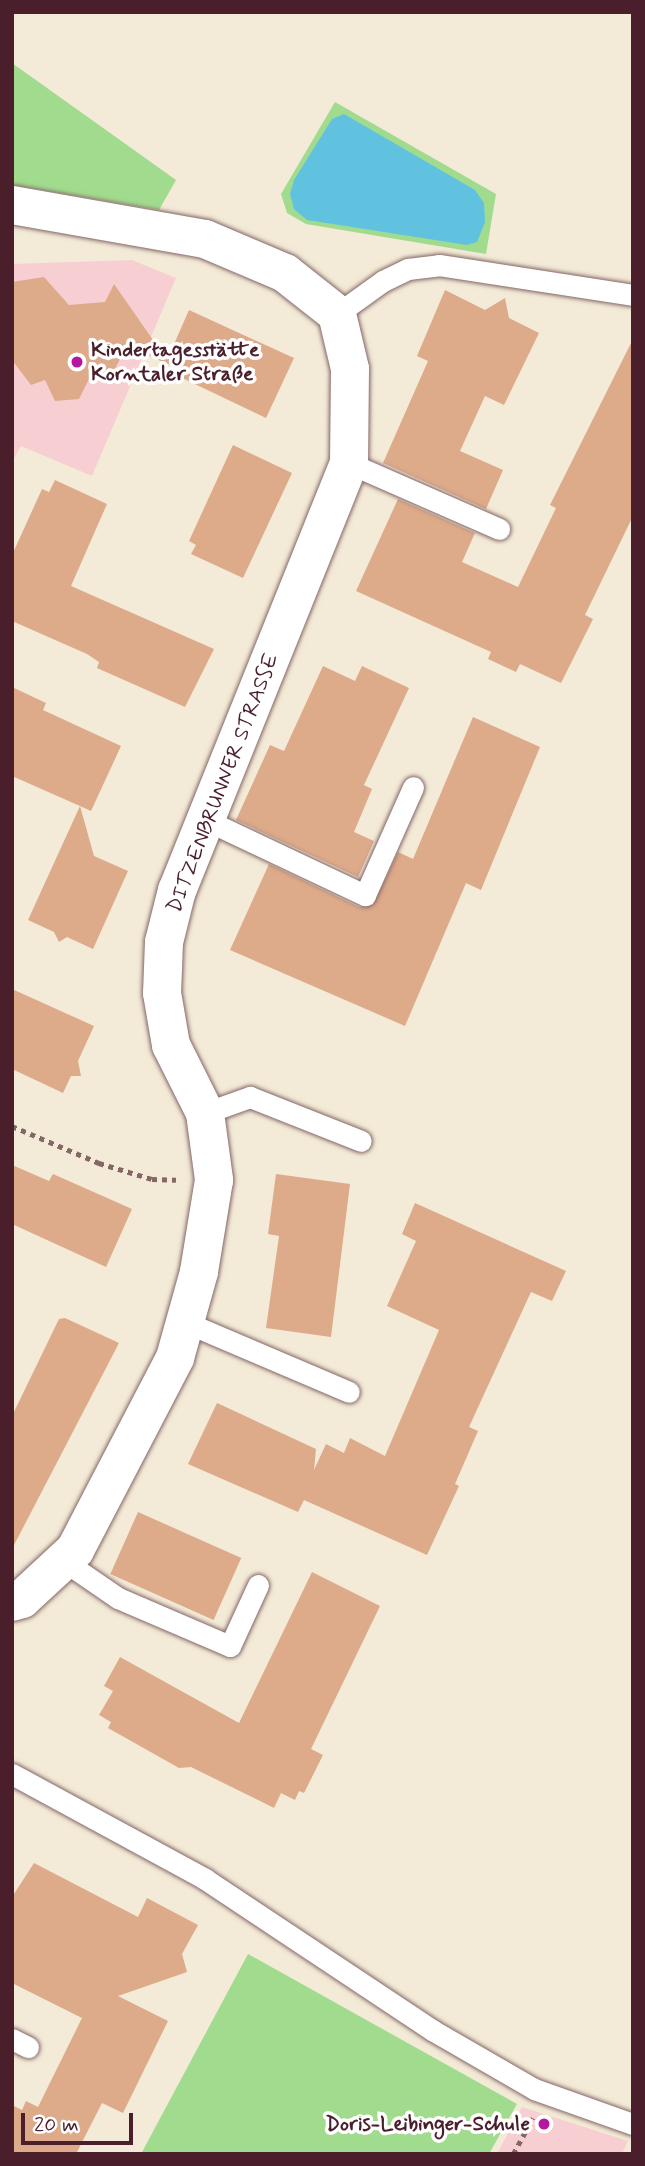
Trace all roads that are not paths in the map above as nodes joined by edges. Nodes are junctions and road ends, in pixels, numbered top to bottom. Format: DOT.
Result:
graph roads {
  1 [pos="12,205"];
  2 [pos="633,295"];
  3 [pos="337,314"];
  4 [pos="349,463"];
  5 [pos="499,529"];
  6 [pos="412,787"];
  7 [pos="206,820"];
  8 [pos="205,1113"];
  9 [pos="361,1141"];
  10 [pos="185,1322"];
  11 [pos="349,1392"];
  12 [pos="64,1560"];
  13 [pos="258,1585"];
  14 [pos="12,1602"];
  15 [pos="12,1774"];
  16 [pos="633,2124"];
  1 -- 3 [label="street"];
  2 -- 3 [label="lane"];
  3 -- 4 [label="street, DITZENBRUNNER STRASSE"];
  4 -- 5 [label="lane"];
  4 -- 7 [label="street, DITZENBRUNNER STRASSE"];
  6 -- 7 [label="lane"];
  7 -- 8 [label="street, DITZENBRUNNER STRASSE"];
  8 -- 9 [label="lane"];
  8 -- 10 [label="street, DITZENBRUNNER STRASSE"];
  10 -- 11 [label="lane"];
  10 -- 12 [label="street, DITZENBRUNNER STRASSE"];
  12 -- 13 [label="lane"];
  12 -- 14 [label="street, DITZENBRUNNER STRASSE"];
  15 -- 16 [label="lane"];
}
